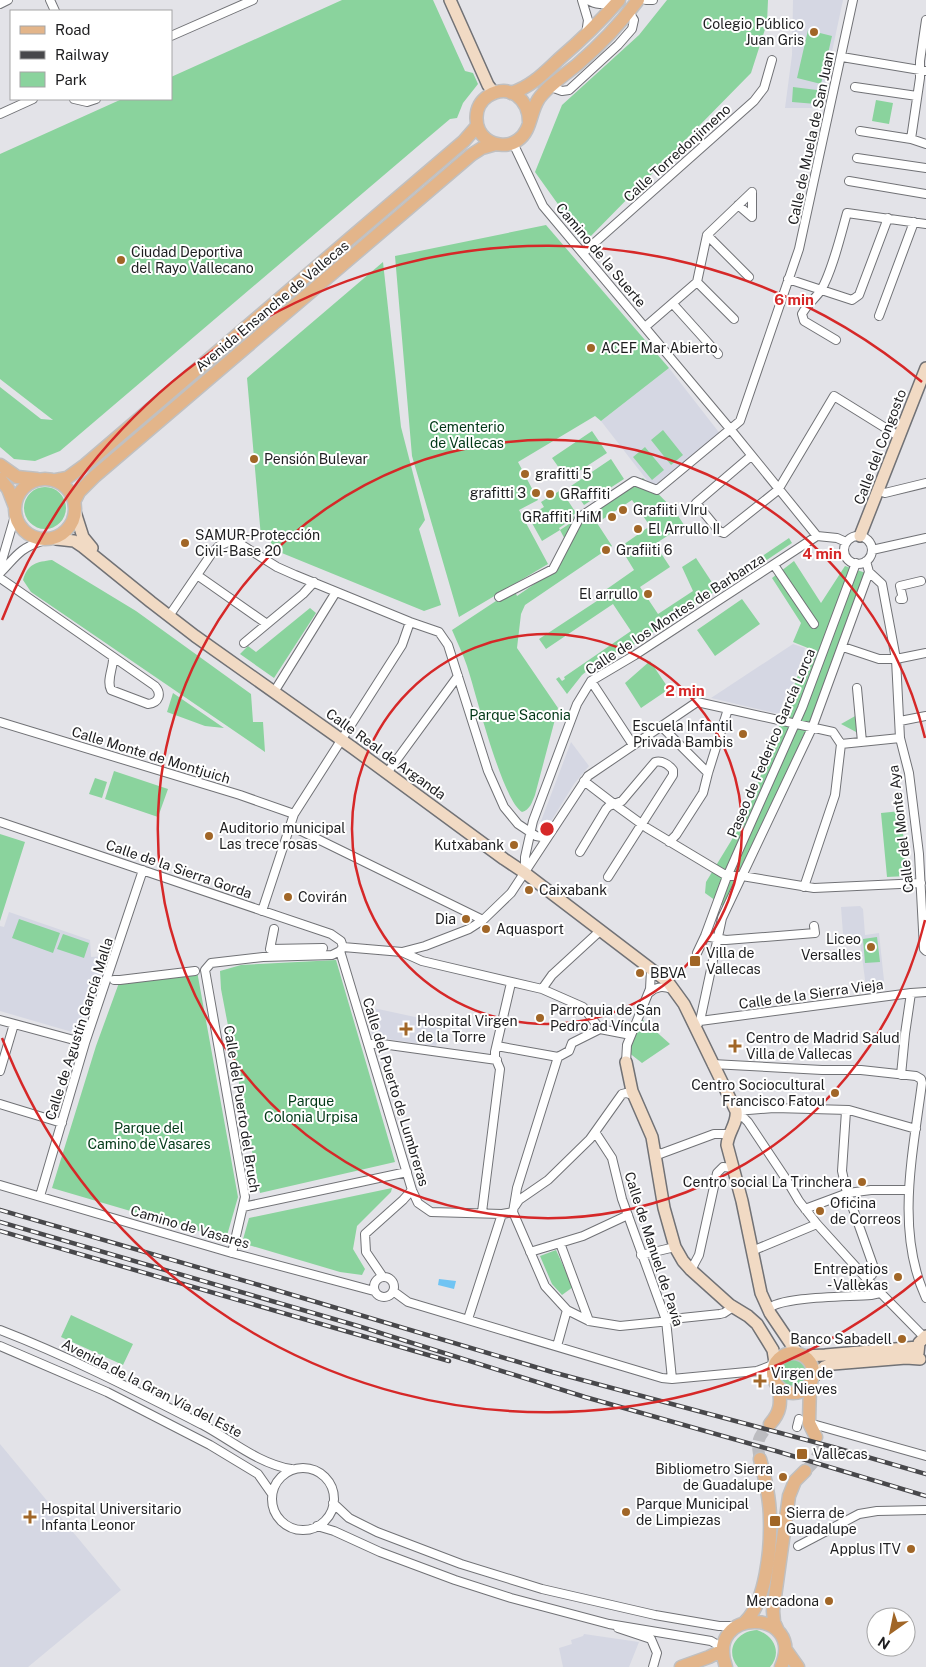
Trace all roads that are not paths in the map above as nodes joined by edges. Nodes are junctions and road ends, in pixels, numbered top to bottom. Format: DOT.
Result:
graph roads {
  1 [pos="8,0"];
  2 [pos="253,0"];
  3 [pos="450,0"];
  4 [pos="582,0"];
  5 [pos="588,0"];
  6 [pos="638,0"];
  7 [pos="646,0"];
  8 [pos="653,0"];
  9 [pos="853,0"];
  10 [pos="618,1"];
  11 [pos="0,4"];
  12 [pos="926,20"];
  13 [pos="172,36"];
  14 [pos="585,37"];
  15 [pos="842,56"];
  16 [pos="772,60"];
  17 [pos="923,70"];
  18 [pos="855,87"];
  19 [pos="494,93"];
  20 [pos="511,93"];
  21 [pos="917,96"];
  22 [pos="31,100"];
  23 [pos="78,100"];
  24 [pos="93,100"];
  25 [pos="0,114"];
  26 [pos="529,122"];
  27 [pos="477,126"];
  28 [pos="860,131"];
  29 [pos="911,139"];
  30 [pos="513,143"];
  31 [pos="496,144"];
  32 [pos="926,144"];
  33 [pos="858,158"];
  34 [pos="926,168"];
  35 [pos="849,181"];
  36 [pos="926,194"];
  37 [pos="738,205"];
  38 [pos="888,218"];
  39 [pos="914,222"];
  40 [pos="926,224"];
  41 [pos="707,234"];
  42 [pos="583,253"];
  43 [pos="749,277"];
  44 [pos="788,279"];
  45 [pos="697,282"];
  46 [pos="822,289"];
  47 [pos="673,304"];
  48 [pos="879,316"];
  49 [pos="734,318"];
  50 [pos="645,327"];
  51 [pos="836,340"];
  52 [pos="718,354"];
  53 [pos="925,372"];
  54 [pos="731,430"];
  55 [pos="900,436"];
  56 [pos="751,456"];
  57 [pos="0,465"];
  58 [pos="37,479"];
  59 [pos="0,480"];
  60 [pos="56,480"];
  61 [pos="926,483"];
  62 [pos="778,490"];
  63 [pos="878,491"];
  64 [pos="75,506"];
  65 [pos="15,511"];
  66 [pos="817,536"];
  67 [pos="860,536"];
  68 [pos="926,538"];
  69 [pos="56,539"];
  70 [pos="42,540"];
  71 [pos="846,542"];
  72 [pos="872,550"];
  73 [pos="866,561"];
  74 [pos="0,563"];
  75 [pos="104,563"];
  76 [pos="856,563"];
  77 [pos="774,565"];
  78 [pos="870,572"];
  79 [pos="0,573"];
  80 [pos="197,575"];
  81 [pos="0,578"];
  82 [pos="921,581"];
  83 [pos="314,582"];
  84 [pos="336,592"];
  85 [pos="499,597"];
  86 [pos="900,599"];
  87 [pos="169,616"];
  88 [pos="410,622"];
  89 [pos="267,624"];
  90 [pos="814,624"];
  91 [pos="244,644"];
  92 [pos="843,647"];
  93 [pos="926,653"];
  94 [pos="113,657"];
  95 [pos="896,659"];
  96 [pos="458,676"];
  97 [pos="591,681"];
  98 [pos="857,688"];
  99 [pos="274,692"];
  100 [pos="728,709"];
  101 [pos="926,716"];
  102 [pos="900,721"];
  103 [pos="0,722"];
  104 [pos="796,724"];
  105 [pos="661,726"];
  106 [pos="812,728"];
  107 [pos="900,738"];
  108 [pos="341,739"];
  109 [pos="862,742"];
  110 [pos="841,744"];
  111 [pos="633,745"];
  112 [pos="387,773"];
  113 [pos="708,773"];
  114 [pos="584,781"];
  115 [pos="614,804"];
  116 [pos="294,814"];
  117 [pos="0,822"];
  118 [pos="642,824"];
  119 [pos="291,826"];
  120 [pos="530,832"];
  121 [pos="547,838"];
  122 [pos="669,842"];
  123 [pos="580,852"];
  124 [pos="144,870"];
  125 [pos="525,873"];
  126 [pos="727,876"];
  127 [pos="742,876"];
  128 [pos="608,877"];
  129 [pos="922,878"];
  130 [pos="804,887"];
  131 [pos="262,911"];
  132 [pos="483,920"];
  133 [pos="814,926"];
  134 [pos="274,929"];
  135 [pos="601,930"];
  136 [pos="705,936"];
  137 [pos="717,939"];
  138 [pos="322,948"];
  139 [pos="341,949"];
  140 [pos="402,952"];
  141 [pos="926,952"];
  142 [pos="697,953"];
  143 [pos="651,970"];
  144 [pos="195,971"];
  145 [pos="114,980"];
  146 [pos="511,983"];
  147 [pos="542,989"];
  148 [pos="672,989"];
  149 [pos="911,992"];
  150 [pos="926,992"];
  151 [pos="648,994"];
  152 [pos="0,1020"];
  153 [pos="14,1024"];
  154 [pos="697,1025"];
  155 [pos="600,1029"];
  156 [pos="631,1035"];
  157 [pos="85,1043"];
  158 [pos="369,1044"];
  159 [pos="497,1046"];
  160 [pos="558,1057"];
  161 [pos="497,1060"];
  162 [pos="626,1062"];
  163 [pos="712,1064"];
  164 [pos="0,1071"];
  165 [pos="901,1075"];
  166 [pos="634,1095"];
  167 [pos="923,1098"];
  168 [pos="0,1104"];
  169 [pos="846,1111"];
  170 [pos="736,1113"];
  171 [pos="62,1122"];
  172 [pos="916,1129"];
  173 [pos="595,1132"];
  174 [pos="730,1134"];
  175 [pos="655,1151"];
  176 [pos="733,1168"];
  177 [pos="407,1172"];
  178 [pos="0,1185"];
  179 [pos="412,1190"];
  180 [pos="909,1190"];
  181 [pos="848,1193"];
  182 [pos="40,1196"];
  183 [pos="243,1207"];
  184 [pos="805,1209"];
  185 [pos="513,1210"];
  186 [pos="482,1212"];
  187 [pos="502,1214"];
  188 [pos="628,1215"];
  189 [pos="817,1224"];
  190 [pos="560,1243"];
  191 [pos="675,1247"];
  192 [pos="752,1251"];
  193 [pos="530,1252"];
  194 [pos="232,1253"];
  195 [pos="641,1255"];
  196 [pos="690,1270"];
  197 [pos="383,1277"];
  198 [pos="866,1278"];
  199 [pos="374,1291"];
  200 [pos="393,1291"];
  201 [pos="880,1293"];
  202 [pos="926,1298"];
  203 [pos="733,1307"];
  204 [pos="768,1309"];
  205 [pos="567,1310"];
  206 [pos="468,1319"];
  207 [pos="666,1320"];
  208 [pos="589,1321"];
  209 [pos="0,1330"];
  210 [pos="925,1336"];
  211 [pos="0,1346"];
  212 [pos="557,1346"];
  213 [pos="918,1347"];
  214 [pos="800,1354"];
  215 [pos="923,1361"];
  216 [pos="775,1364"];
  217 [pos="757,1371"];
  218 [pos="672,1379"];
  219 [pos="812,1380"];
  220 [pos="777,1385"];
  221 [pos="801,1423"];
  222 [pos="770,1424"];
  223 [pos="816,1437"];
  224 [pos="926,1456"];
  225 [pos="760,1458"];
  226 [pos="291,1469"];
  227 [pos="805,1471"];
  228 [pos="272,1494"];
  229 [pos="333,1503"];
  230 [pos="926,1510"];
  231 [pos="317,1526"];
  232 [pos="798,1546"];
  233 [pos="610,1624"];
  234 [pos="742,1624"];
  235 [pos="778,1631"];
  236 [pos="723,1649"];
  237 [pos="786,1650"];
  238 [pos="653,1667"];
  239 [pos="681,1667"];
  240 [pos="726,1667"];
  241 [pos="781,1667"];
  242 [pos="798,1667"];
  1 -- 11 [label="street"];
  2 -- 13 [label="street"];
  3 -- 19 [label="street"];
  4 -- 14 [label="street"];
  5 -- 10 [label="street"];
  6 -- 26 [label="main road"];
  7 -- 8 [label="street"];
  9 -- 15 [label="street, Calle de Muela de San Juan"];
  10 -- 14 [label="main road"];
  12 -- 17 [label="street"];
  14 -- 20 [label="main road"];
  15 -- 17 [label="street"];
  15 -- 44 [label="street, Calle de Muela de San Juan"];
  16 -- 42 [label="street, Calle Torredonjimeno"];
  17 -- 21 [label="street"];
  18 -- 21 [label="street"];
  19 -- 20 [label="main road"];
  19 -- 27 [label="main road"];
  20 -- 26 [label="main road"];
  21 -- 29 [label="street"];
  22 -- 25 [label="street"];
  23 -- 24 [label="street"];
  26 -- 30 [label="main road"];
  27 -- 31 [label="main road"];
  27 -- 60 [label="main road, Avenida Ensanche de Vallecas"];
  28 -- 29 [label="street"];
  29 -- 32 [label="street"];
  30 -- 31 [label="main road, Avenida Ensanche de Vallecas"];
  30 -- 42 [label="street, Camino de la Suerte"];
  31 -- 64 [label="main road, Avenida Ensanche de Vallecas"];
  33 -- 34 [label="street"];
  35 -- 36 [label="street"];
  37 -- 41 [label="street"];
  38 -- 39 [label="street"];
  38 -- 46 [label="street"];
  38 -- 46 [label="street"];
  39 -- 40 [label="street"];
  39 -- 48 [label="street"];
  41 -- 43 [label="street"];
  41 -- 45 [label="street"];
  42 -- 50 [label="street, Camino de la Suerte"];
  44 -- 46 [label="street"];
  44 -- 54 [label="street, Calle de Muela de San Juan"];
  45 -- 47 [label="street, Camino de la Suerte"];
  45 -- 49 [label="street"];
  46 -- 51 [label="street"];
  47 -- 50 [label="street, Camino de la Suerte"];
  47 -- 52 [label="street"];
  50 -- 54 [label="street, Camino de la Suerte"];
  53 -- 55 [label="street, Calle del Congosto"];
  54 -- 56 [label="street, Camino de la Suerte"];
  54 -- 85 [label="street, Calle de Muela de San Juan"];
  55 -- 62 [label="street"];
  55 -- 63 [label="street, Calle del Congosto"];
  56 -- 62 [label="street, Camino de la Suerte"];
  56 -- 62 [label="street"];
  57 -- 58 [label="main road"];
  58 -- 60 [label="main road"];
  58 -- 65 [label="main road"];
  59 -- 65 [label="main road"];
  60 -- 64 [label="main road"];
  61 -- 63 [label="street"];
  62 -- 66 [label="street, Camino de la Suerte"];
  63 -- 67 [label="street, Calle del Congosto"];
  64 -- 69 [label="main road"];
  64 -- 75 [label="street, Calle Real de Arganda"];
  65 -- 70 [label="main road"];
  65 -- 74 [label="street"];
  66 -- 71 [label="street"];
  66 -- 77 [label="street, Calle de los Montes de Barbanza"];
  67 -- 71 [label="street"];
  67 -- 72 [label="street"];
  68 -- 72 [label="street"];
  69 -- 70 [label="main road"];
  69 -- 75 [label="street, Calle Real de Arganda"];
  70 -- 79 [label="street"];
  71 -- 76 [label="street"];
  72 -- 73 [label="street"];
  73 -- 76 [label="street"];
  73 -- 78 [label="street, Calle del Monte Aya"];
  75 -- 87 [label="street, Calle Real de Arganda"];
  76 -- 104 [label="street, Paseo de Federico García Lorca"];
  77 -- 90 [label="street"];
  77 -- 97 [label="street, Calle de los Montes de Barbanza"];
  78 -- 92 [label="street, Paseo de Federico García Lorca"];
  78 -- 95 [label="street, Calle del Monte Aya"];
  80 -- 83 [label="street"];
  80 -- 87 [label="street"];
  80 -- 89 [label="street"];
  81 -- 94 [label="street"];
  82 -- 86 [label="street"];
  83 -- 84 [label="street"];
  83 -- 89 [label="street"];
  84 -- 88 [label="street"];
  84 -- 99 [label="street"];
  87 -- 99 [label="street, Calle Real de Arganda"];
  88 -- 96 [label="street"];
  88 -- 108 [label="street"];
  89 -- 91 [label="street"];
  92 -- 95 [label="street"];
  92 -- 106 [label="street, Paseo de Federico García Lorca"];
  93 -- 95 [label="street"];
  94 -- 94 [label="street"];
  95 -- 102 [label="street, Calle del Monte Aya"];
  96 -- 112 [label="street"];
  96 -- 120 [label="street"];
  97 -- 111 [label="street"];
  97 -- 120 [label="street, Calle de los Montes de Barbanza"];
  98 -- 109 [label="street"];
  99 -- 108 [label="street, Calle Real de Arganda"];
  100 -- 104 [label="street"];
  100 -- 105 [label="street"];
  100 -- 113 [label="street"];
  101 -- 102 [label="street"];
  102 -- 107 [label="street, Calle del Monte Aya"];
  103 -- 116 [label="street, Calle Monte de Montjuich"];
  104 -- 106 [label="street"];
  104 -- 126 [label="street, Paseo de Federico García Lorca"];
  105 -- 111 [label="street"];
  105 -- 113 [label="street"];
  106 -- 110 [label="street"];
  106 -- 127 [label="street, Paseo de Federico García Lorca"];
  107 -- 109 [label="street"];
  107 -- 129 [label="street, Calle del Monte Aya"];
  108 -- 112 [label="street, Calle Real de Arganda"];
  108 -- 116 [label="street"];
  109 -- 110 [label="street"];
  110 -- 130 [label="street"];
  111 -- 114 [label="street"];
  112 -- 125 [label="street, Calle Real de Arganda"];
  113 -- 122 [label="street"];
  114 -- 115 [label="street"];
  114 -- 121 [label="street"];
  115 -- 118 [label="street"];
  115 -- 118 [label="street"];
  115 -- 123 [label="street"];
  116 -- 119 [label="street"];
  117 -- 124 [label="street, Calle de la Sierra Gorda"];
  118 -- 122 [label="street"];
  118 -- 128 [label="street"];
  119 -- 131 [label="street"];
  119 -- 132 [label="street"];
  120 -- 121 [label="street"];
  120 -- 125 [label="street, Calle de los Montes de Barbanza"];
  121 -- 125 [label="street"];
  122 -- 126 [label="street"];
  124 -- 131 [label="street, Calle de la Sierra Gorda"];
  124 -- 157 [label="street, Calle de Agustín García Malla"];
  125 -- 132 [label="street"];
  125 -- 135 [label="street, Calle Real de Arganda"];
  126 -- 127 [label="street"];
  126 -- 136 [label="street, Paseo de Federico García Lorca"];
  127 -- 130 [label="street"];
  127 -- 137 [label="street, Paseo de Federico García Lorca"];
  129 -- 130 [label="street"];
  129 -- 141 [label="street, Calle del Monte Aya"];
  131 -- 139 [label="street, Calle de la Sierra Gorda"];
  132 -- 140 [label="street"];
  133 -- 137 [label="street"];
  134 -- 138 [label="street"];
  135 -- 143 [label="street, Calle Real de Arganda"];
  135 -- 147 [label="street"];
  136 -- 137 [label="street"];
  136 -- 142 [label="street, Paseo de Federico García Lorca"];
  137 -- 154 [label="street, Paseo de Federico García Lorca"];
  139 -- 140 [label="street"];
  139 -- 158 [label="street, Calle del Puerto de Lumbreras"];
  139 -- 183 [label="street, Calle del Puerto del Bruch"];
  140 -- 146 [label="street"];
  143 -- 148 [label="street, Calle Real de Arganda"];
  143 -- 151 [label="street"];
  144 -- 145 [label="street"];
  146 -- 147 [label="street"];
  146 -- 159 [label="street"];
  147 -- 155 [label="street"];
  148 -- 151 [label="street"];
  148 -- 154 [label="street, Calle Real de Arganda"];
  149 -- 150 [label="street, Calle de la Sierra Vieja"];
  149 -- 154 [label="street, Calle de la Sierra Vieja"];
  149 -- 165 [label="street"];
  151 -- 156 [label="street"];
  152 -- 153 [label="street"];
  153 -- 157 [label="street"];
  153 -- 164 [label="street"];
  154 -- 163 [label="street, Calle Real de Arganda"];
  155 -- 156 [label="street"];
  155 -- 160 [label="street"];
  156 -- 162 [label="street"];
  157 -- 171 [label="street, Calle de Agustín García Malla"];
  158 -- 161 [label="street"];
  158 -- 177 [label="street, Calle del Puerto de Lumbreras"];
  159 -- 160 [label="street"];
  159 -- 161 [label="street"];
  160 -- 185 [label="street"];
  161 -- 186 [label="street"];
  162 -- 166 [label="street"];
  163 -- 165 [label="street"];
  163 -- 170 [label="street, Calle Real de Arganda"];
  165 -- 167 [label="street"];
  166 -- 173 [label="street"];
  166 -- 175 [label="street"];
  167 -- 172 [label="street"];
  168 -- 171 [label="street"];
  169 -- 170 [label="street"];
  169 -- 172 [label="street"];
  169 -- 181 [label="street"];
  170 -- 174 [label="street"];
  170 -- 184 [label="street"];
  171 -- 182 [label="street, Calle de Agustín García Malla"];
  172 -- 180 [label="street"];
  173 -- 185 [label="street"];
  173 -- 188 [label="street, Calle de Manuel de Pavía"];
  174 -- 175 [label="street"];
  174 -- 176 [label="street"];
  175 -- 191 [label="street"];
  176 -- 192 [label="street"];
  176 -- 196 [label="street"];
  177 -- 179 [label="street, Calle del Puerto de Lumbreras"];
  177 -- 183 [label="street"];
  178 -- 182 [label="street, Camino de Vasares"];
  179 -- 186 [label="street, Calle del Puerto de Lumbreras"];
  179 -- 197 [label="street"];
  180 -- 181 [label="street"];
  180 -- 202 [label="street"];
  181 -- 184 [label="street"];
  181 -- 198 [label="street"];
  182 -- 194 [label="street, Camino de Vasares"];
  183 -- 194 [label="street, Calle del Puerto del Bruch"];
  184 -- 189 [label="street"];
  185 -- 187 [label="street, Calle del Puerto de Lumbreras"];
  185 -- 193 [label="street"];
  186 -- 187 [label="street, Calle del Puerto de Lumbreras"];
  187 -- 206 [label="street"];
  188 -- 190 [label="street"];
  188 -- 195 [label="street, Calle de Manuel de Pavía"];
  189 -- 192 [label="street"];
  189 -- 198 [label="street"];
  190 -- 193 [label="street"];
  190 -- 208 [label="street"];
  191 -- 195 [label="street"];
  191 -- 196 [label="street"];
  192 -- 204 [label="street"];
  193 -- 205 [label="street"];
  194 -- 199 [label="street, Camino de Vasares"];
  195 -- 207 [label="street, Calle de Manuel de Pavía"];
  196 -- 203 [label="street"];
  197 -- 199 [label="street"];
  197 -- 200 [label="street"];
  198 -- 201 [label="street"];
  199 -- 200 [label="street"];
  200 -- 206 [label="street"];
  201 -- 204 [label="street"];
  201 -- 210 [label="street"];
  203 -- 207 [label="street"];
  203 -- 216 [label="street"];
  204 -- 214 [label="street"];
  205 -- 208 [label="street"];
  205 -- 212 [label="street"];
  206 -- 212 [label="street"];
  207 -- 208 [label="street"];
  207 -- 218 [label="street, Calle de Manuel de Pavía"];
  209 -- 226 [label="street, Avenida de la Gran Vía del Este"];
  210 -- 213 [label="street"];
  211 -- 228 [label="street, Avenida de la Gran Vía del Este"];
  212 -- 218 [label="street"];
  213 -- 214 [label="street"];
  213 -- 215 [label="street"];
  214 -- 216 [label="main road"];
  214 -- 219 [label="main road"];
  215 -- 219 [label="street"];
  216 -- 217 [label="street"];
  216 -- 220 [label="main road"];
  217 -- 218 [label="street"];
  217 -- 220 [label="street"];
  219 -- 220 [label="main road"];
  219 -- 221 [label="main road"];
  220 -- 222 [label="main road"];
  221 -- 223 [label="main road"];
  221 -- 224 [label="street"];
  225 -- 234 [label="main road"];
  226 -- 228 [label="street"];
  226 -- 229 [label="street"];
  227 -- 235 [label="main road"];
  228 -- 231 [label="street"];
  229 -- 231 [label="street"];
  229 -- 234 [label="street"];
  230 -- 232 [label="street"];
  231 -- 233 [label="street"];
  233 -- 236 [label="street"];
  233 -- 238 [label="street"];
  234 -- 235 [label="main road"];
  234 -- 236 [label="main road"];
  235 -- 237 [label="main road"];
  236 -- 239 [label="main road"];
  236 -- 240 [label="main road"];
  237 -- 241 [label="main road"];
  237 -- 242 [label="main road"];
}
